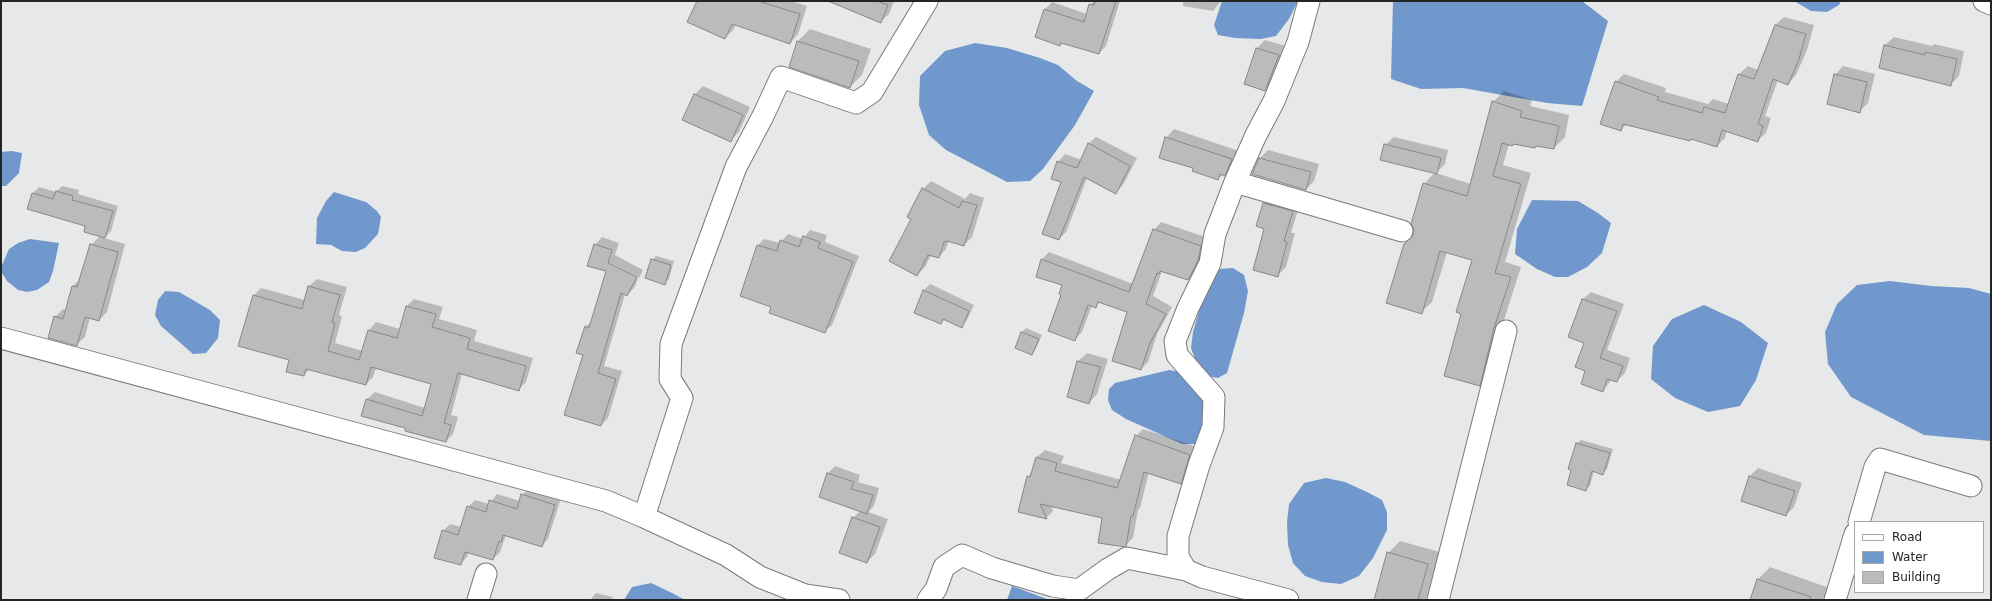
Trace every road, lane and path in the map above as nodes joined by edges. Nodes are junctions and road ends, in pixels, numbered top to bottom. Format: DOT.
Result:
graph roads {
  1 [pos="927,1"];
  2 [pos="1309,1"];
  3 [pos="1984,1"];
  4 [pos="1991,4"];
  5 [pos="1235,182"];
  6 [pos="1402,231"];
  7 [pos="1506,331"];
  8 [pos="1,338"];
  9 [pos="1971,486"];
  10 [pos="644,517"];
  11 [pos="1859,521"];
  12 [pos="1854,537"];
  13 [pos="1186,570"];
  14 [pos="486,574"];
  15 [pos="478,600"];
  16 [pos="838,600"];
  17 [pos="928,600"];
  18 [pos="1288,600"];
  19 [pos="1438,600"];
  20 [pos="1834,600"];
  1 -- 10 [label="street"];
  2 -- 5 [label="street"];
  3 -- 4 [label="street"];
  5 -- 6 [label="street"];
  5 -- 13 [label="street"];
  7 -- 19 [label="street"];
  8 -- 10 [label="street"];
  9 -- 11 [label="street"];
  10 -- 16 [label="street"];
  12 -- 20 [label="street"];
  13 -- 17 [label="street"];
  13 -- 18 [label="street"];
  14 -- 15 [label="street"];
}
